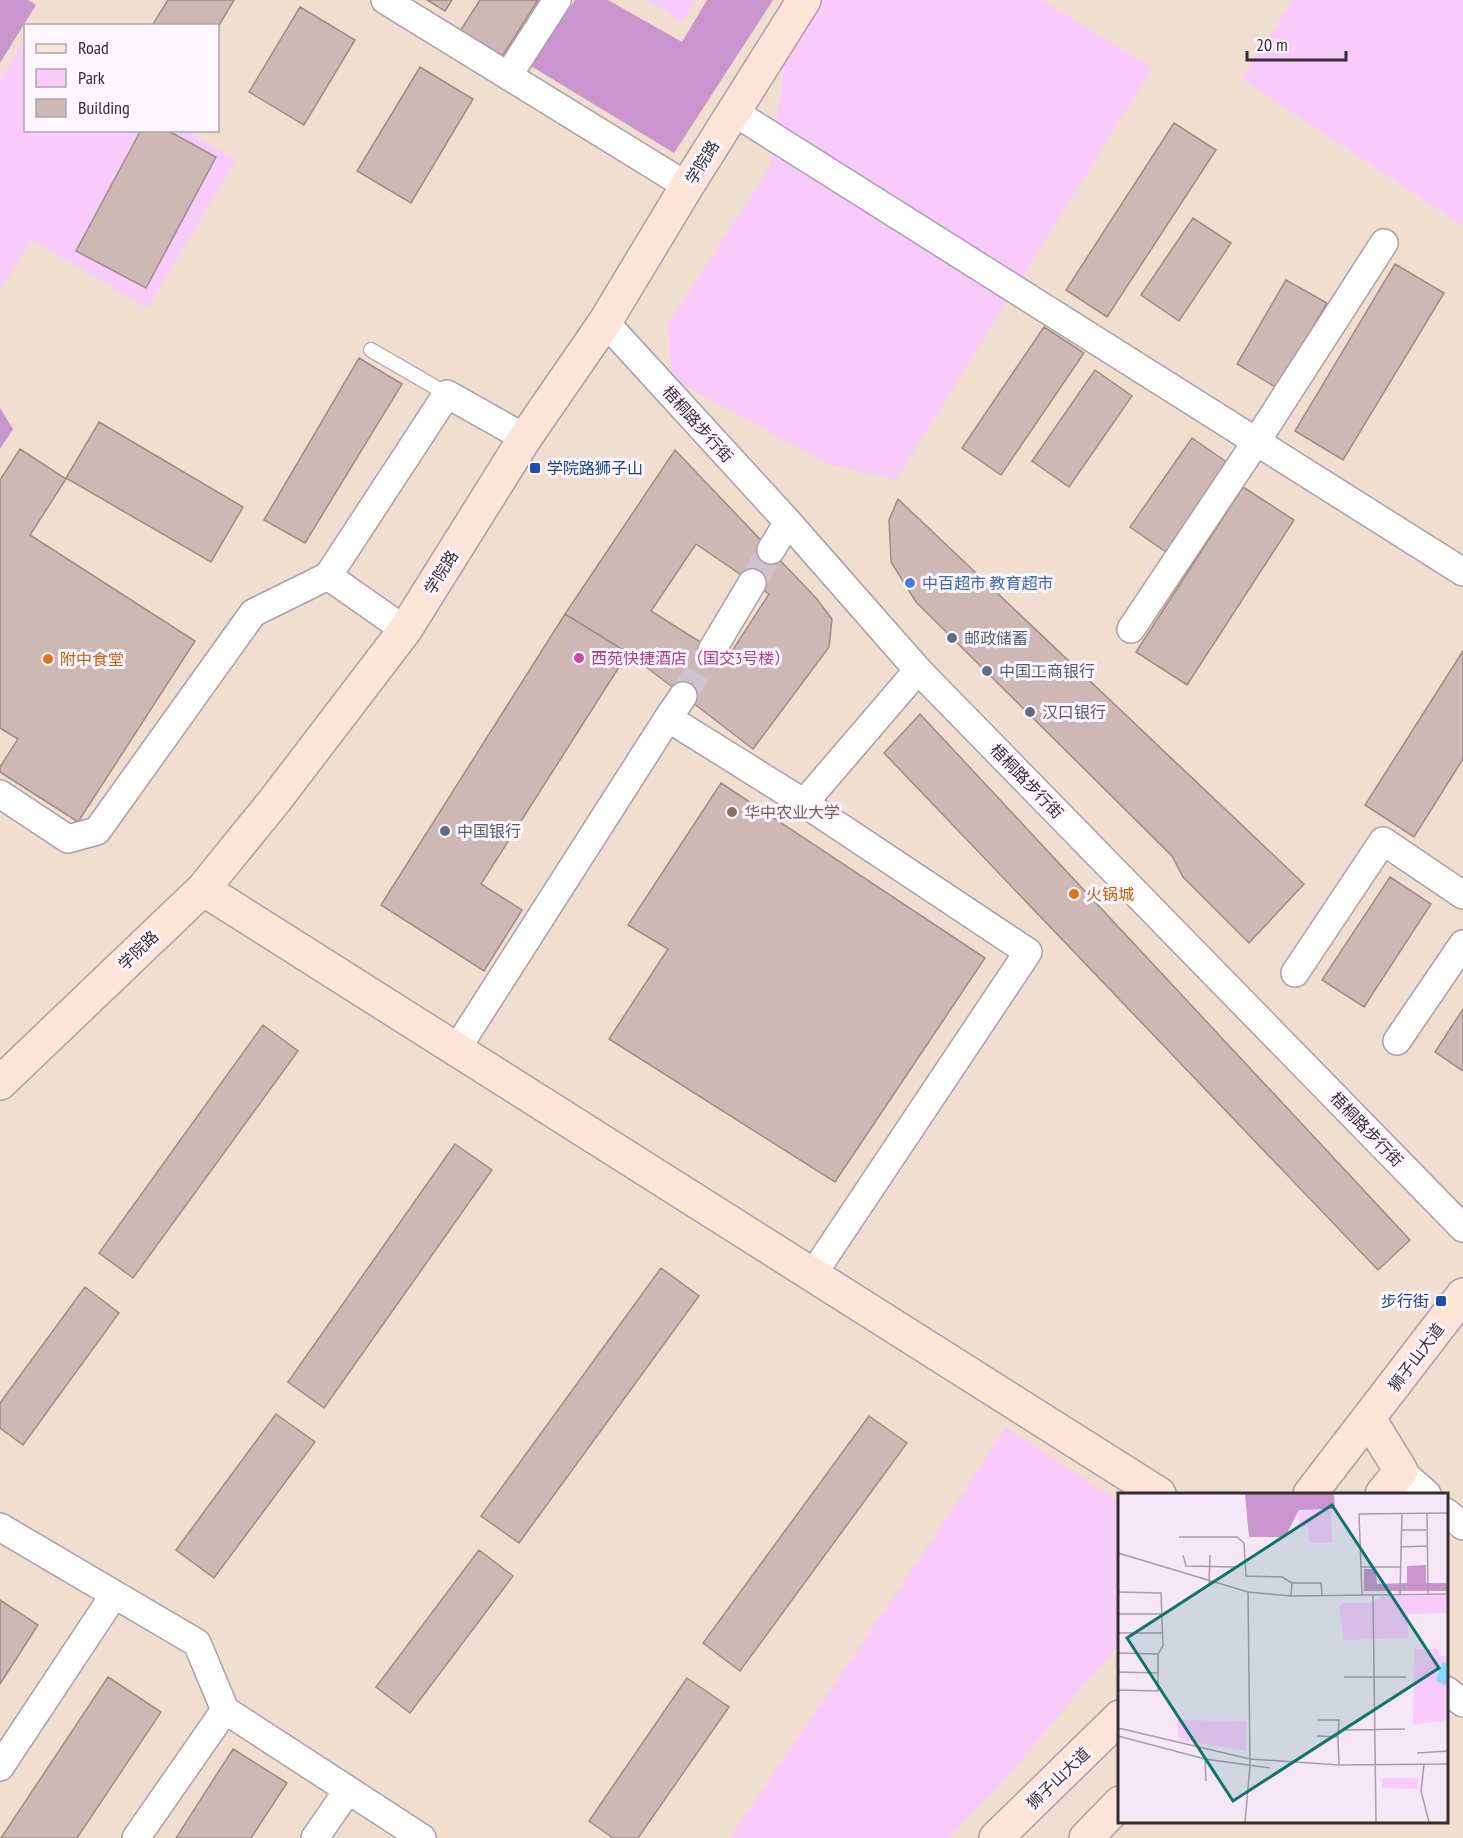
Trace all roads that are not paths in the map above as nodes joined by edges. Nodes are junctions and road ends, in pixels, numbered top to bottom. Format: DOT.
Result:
graph roads {
  1 [pos="385,0"];
  2 [pos="557,0"];
  3 [pos="804,0"];
  4 [pos="508,76"];
  5 [pos="734,112"];
  6 [pos="687,186"];
  7 [pos="1384,243"];
  8 [pos="605,322"];
  9 [pos="371,350"];
  10 [pos="447,394"];
  11 [pos="525,438"];
  12 [pos="1256,442"];
  13 [pos="788,522"];
  14 [pos="771,550"];
  15 [pos="1463,572"];
  16 [pos="328,576"];
  17 [pos="752,583"];
  18 [pos="1131,628"];
  19 [pos="405,630"];
  20 [pos="712,650"];
  21 [pos="918,670"];
  22 [pos="683,696"];
  23 [pos="668,718"];
  24 [pos="0,794"];
  25 [pos="804,803"];
  26 [pos="203,889"];
  27 [pos="1463,896"];
  28 [pos="1463,944"];
  29 [pos="1295,973"];
  30 [pos="1397,1041"];
  31 [pos="456,1050"];
  32 [pos="0,1083"];
  33 [pos="1463,1228"];
  34 [pos="813,1274"];
  35 [pos="1463,1295"];
  36 [pos="1369,1419"];
  37 [pos="1392,1483"];
  38 [pos="1157,1493"];
  39 [pos="1312,1493"];
  40 [pos="1424,1493"];
  41 [pos="1448,1514"];
  42 [pos="1463,1526"];
  43 [pos="0,1527"];
  44 [pos="114,1595"];
  45 [pos="1448,1692"];
  46 [pos="1463,1703"];
  47 [pos="225,1710"];
  48 [pos="1118,1718"];
  49 [pos="0,1767"];
  50 [pos="348,1790"];
  51 [pos="1118,1804"];
  52 [pos="136,1838"];
  53 [pos="315,1838"];
  54 [pos="422,1838"];
  55 [pos="996,1838"];
  56 [pos="1086,1838"];
  1 -- 4 [label="street"];
  2 -- 4 [label="street"];
  3 -- 5 [label="street, 学院路"];
  4 -- 6 [label="street"];
  5 -- 6 [label="street, 学院路"];
  5 -- 12 [label="street"];
  6 -- 8 [label="street, 学院路"];
  7 -- 12 [label="street"];
  8 -- 11 [label="street, 学院路"];
  8 -- 13 [label="street, 梧桐路步行街"];
  9 -- 10 [label="lane"];
  10 -- 11 [label="street"];
  10 -- 16 [label="street"];
  11 -- 19 [label="street, 学院路"];
  12 -- 15 [label="street"];
  12 -- 18 [label="street"];
  13 -- 14 [label="street"];
  13 -- 21 [label="street, 梧桐路步行街"];
  16 -- 19 [label="street"];
  16 -- 24 [label="street"];
  17 -- 20 [label="street"];
  19 -- 26 [label="street, 学院路"];
  21 -- 25 [label="street"];
  21 -- 33 [label="street, 梧桐路步行街"];
  22 -- 23 [label="street"];
  23 -- 25 [label="street"];
  23 -- 31 [label="street"];
  25 -- 34 [label="street"];
  26 -- 31 [label="street"];
  26 -- 32 [label="street, 学院路"];
  27 -- 29 [label="street"];
  28 -- 30 [label="street"];
  31 -- 34 [label="street"];
  34 -- 38 [label="street"];
  35 -- 36 [label="street, 狮子山大道"];
  36 -- 37 [label="street"];
  36 -- 39 [label="street, 狮子山大道"];
  37 -- 40 [label="street"];
  41 -- 42 [label="street"];
  43 -- 44 [label="street"];
  44 -- 47 [label="street"];
  44 -- 49 [label="street"];
  45 -- 46 [label="street"];
  47 -- 50 [label="street"];
  47 -- 52 [label="street"];
  48 -- 55 [label="street, 狮子山大道"];
  50 -- 53 [label="street"];
  50 -- 54 [label="street"];
  51 -- 56 [label="street"];
}
